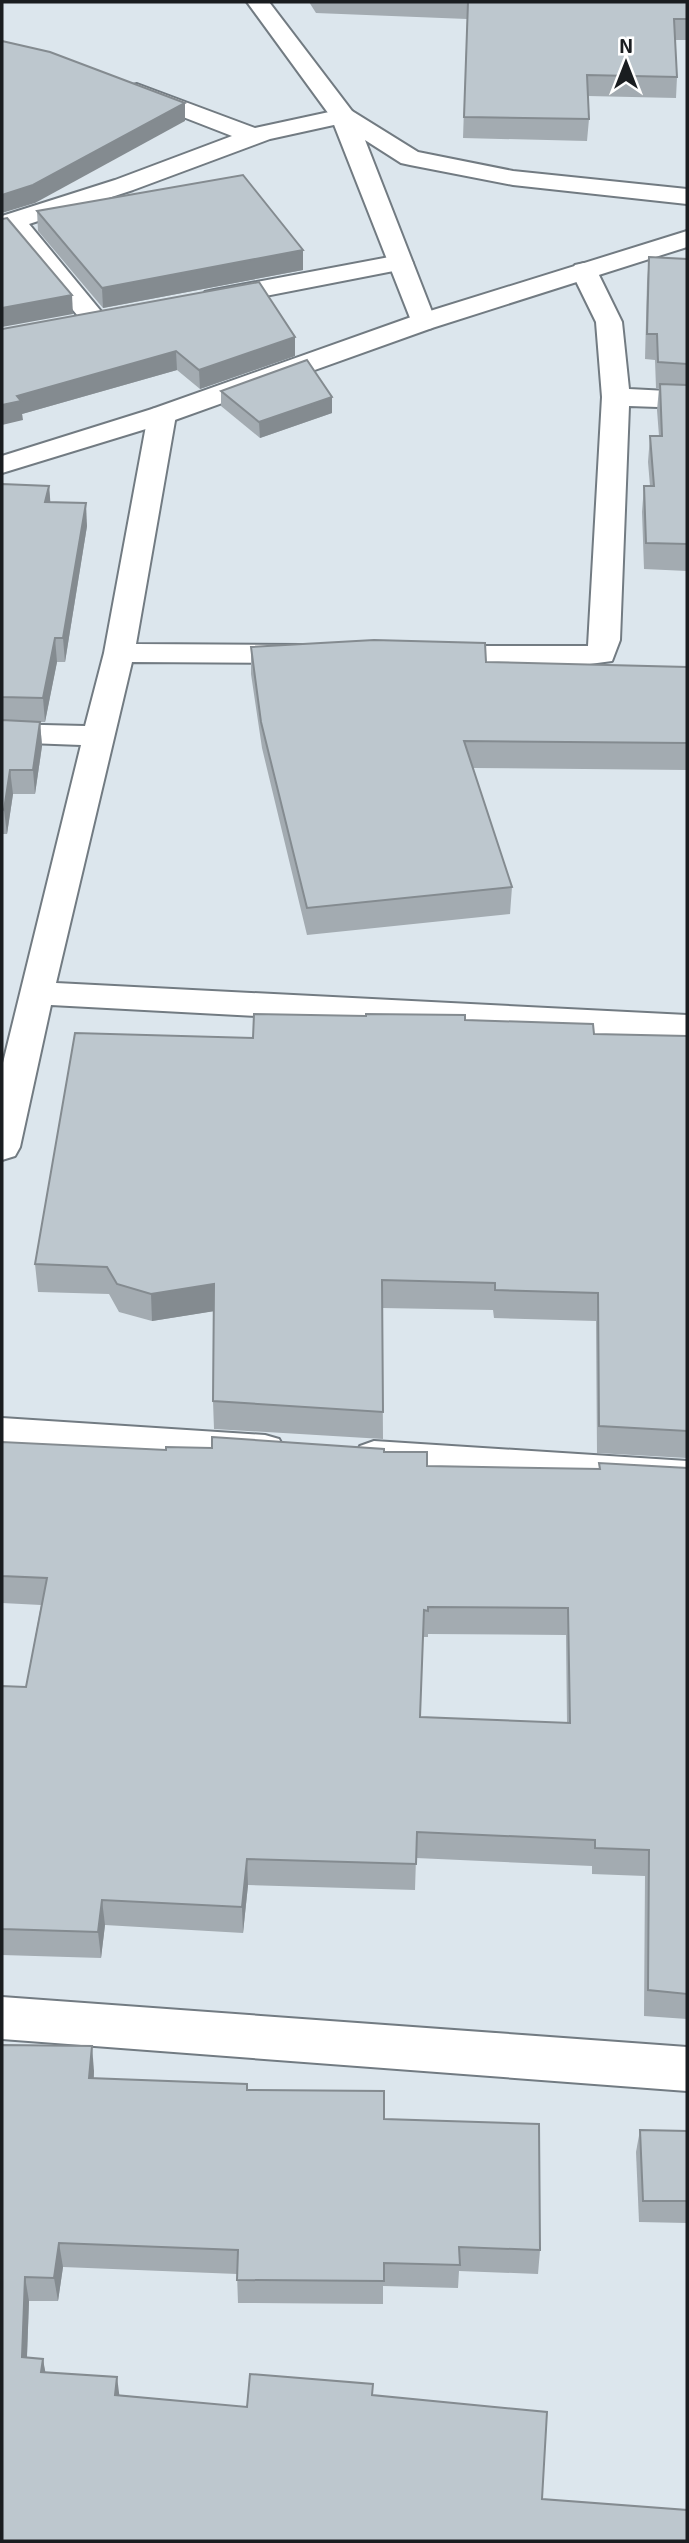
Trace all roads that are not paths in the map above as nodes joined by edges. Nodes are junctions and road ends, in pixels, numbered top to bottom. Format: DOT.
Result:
graph roads {
  1 [pos="258,2"];
  2 [pos="111,81"];
  3 [pos="342,116"];
  4 [pos="254,136"];
  5 [pos="687,197"];
  6 [pos="8,223"];
  7 [pos="687,239"];
  8 [pos="400,263"];
  9 [pos="584,271"];
  10 [pos="189,303"];
  11 [pos="123,316"];
  12 [pos="96,321"];
  13 [pos="423,322"];
  14 [pos="69,326"];
  15 [pos="616,397"];
  16 [pos="687,400"];
  17 [pos="162,415"];
  18 [pos="2,465"];
  19 [pos="119,653"];
  20 [pos="326,654"];
  21 [pos="409,655"];
  22 [pos="2,733"];
  23 [pos="97,736"];
  24 [pos="36,993"];
  25 [pos="687,1027"];
  26 [pos="2,1146"];
  27 [pos="2,1433"];
  28 [pos="687,1477"];
  29 [pos="2,2018"];
  30 [pos="687,2069"];
  1 -- 3 [label="street"];
  2 -- 4 [label="street"];
  3 -- 4 [label="street"];
  3 -- 5 [label="street"];
  3 -- 8 [label="street"];
  4 -- 6 [label="street"];
  6 -- 12 [label="street"];
  7 -- 9 [label="street"];
  8 -- 10 [label="street"];
  8 -- 13 [label="street"];
  9 -- 13 [label="street"];
  9 -- 15 [label="street"];
  11 -- 12 [label="street"];
  12 -- 14 [label="street"];
  13 -- 17 [label="street"];
  15 -- 16 [label="street"];
  15 -- 21 [label="street"];
  17 -- 18 [label="street"];
  17 -- 19 [label="street"];
  19 -- 20 [label="street"];
  19 -- 23 [label="street"];
  22 -- 23 [label="street"];
  23 -- 24 [label="street"];
  24 -- 25 [label="street"];
  24 -- 26 [label="street"];
  27 -- 28 [label="street"];
  29 -- 30 [label="street"];
}
